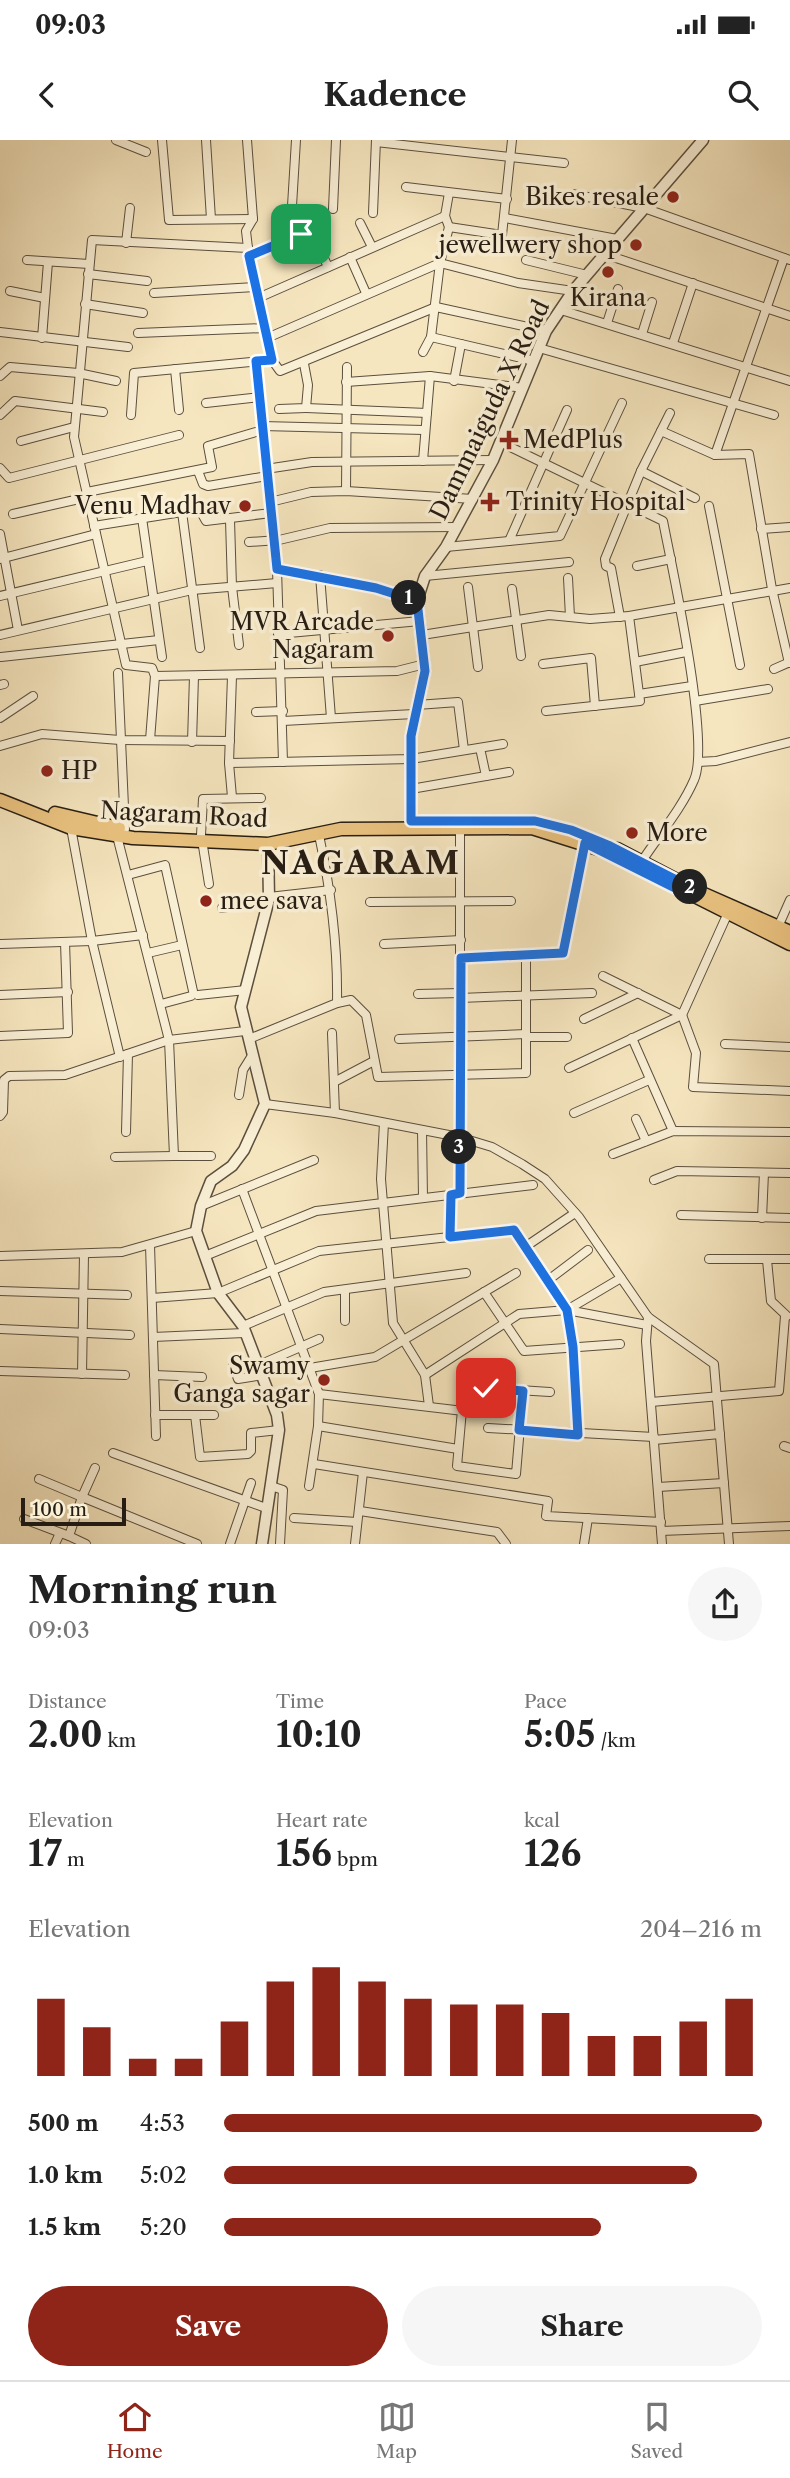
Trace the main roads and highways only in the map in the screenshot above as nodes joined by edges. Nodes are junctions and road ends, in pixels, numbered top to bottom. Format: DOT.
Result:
graph roads {
  1 [pos="0,792"];
  2 [pos="0,800"];
  3 [pos="412,824"];
  4 [pos="121,833"];
  5 [pos="202,838"];
  6 [pos="688,891"];
  7 [pos="784,930"];
  8 [pos="790,944"];
  1 -- 4 [label="main road, Nagaram Road"];
  2 -- 4 [label="main road, Nagaram Road"];
  3 -- 5 [label="main road, Nagaram Road"];
  3 -- 5 [label="main road, Nagaram Road"];
  3 -- 6 [label="main road"];
  3 -- 6 [label="main road"];
  4 -- 5 [label="main road, Nagaram Road"];
  6 -- 7 [label="main road"];
  6 -- 8 [label="main road"];
}
